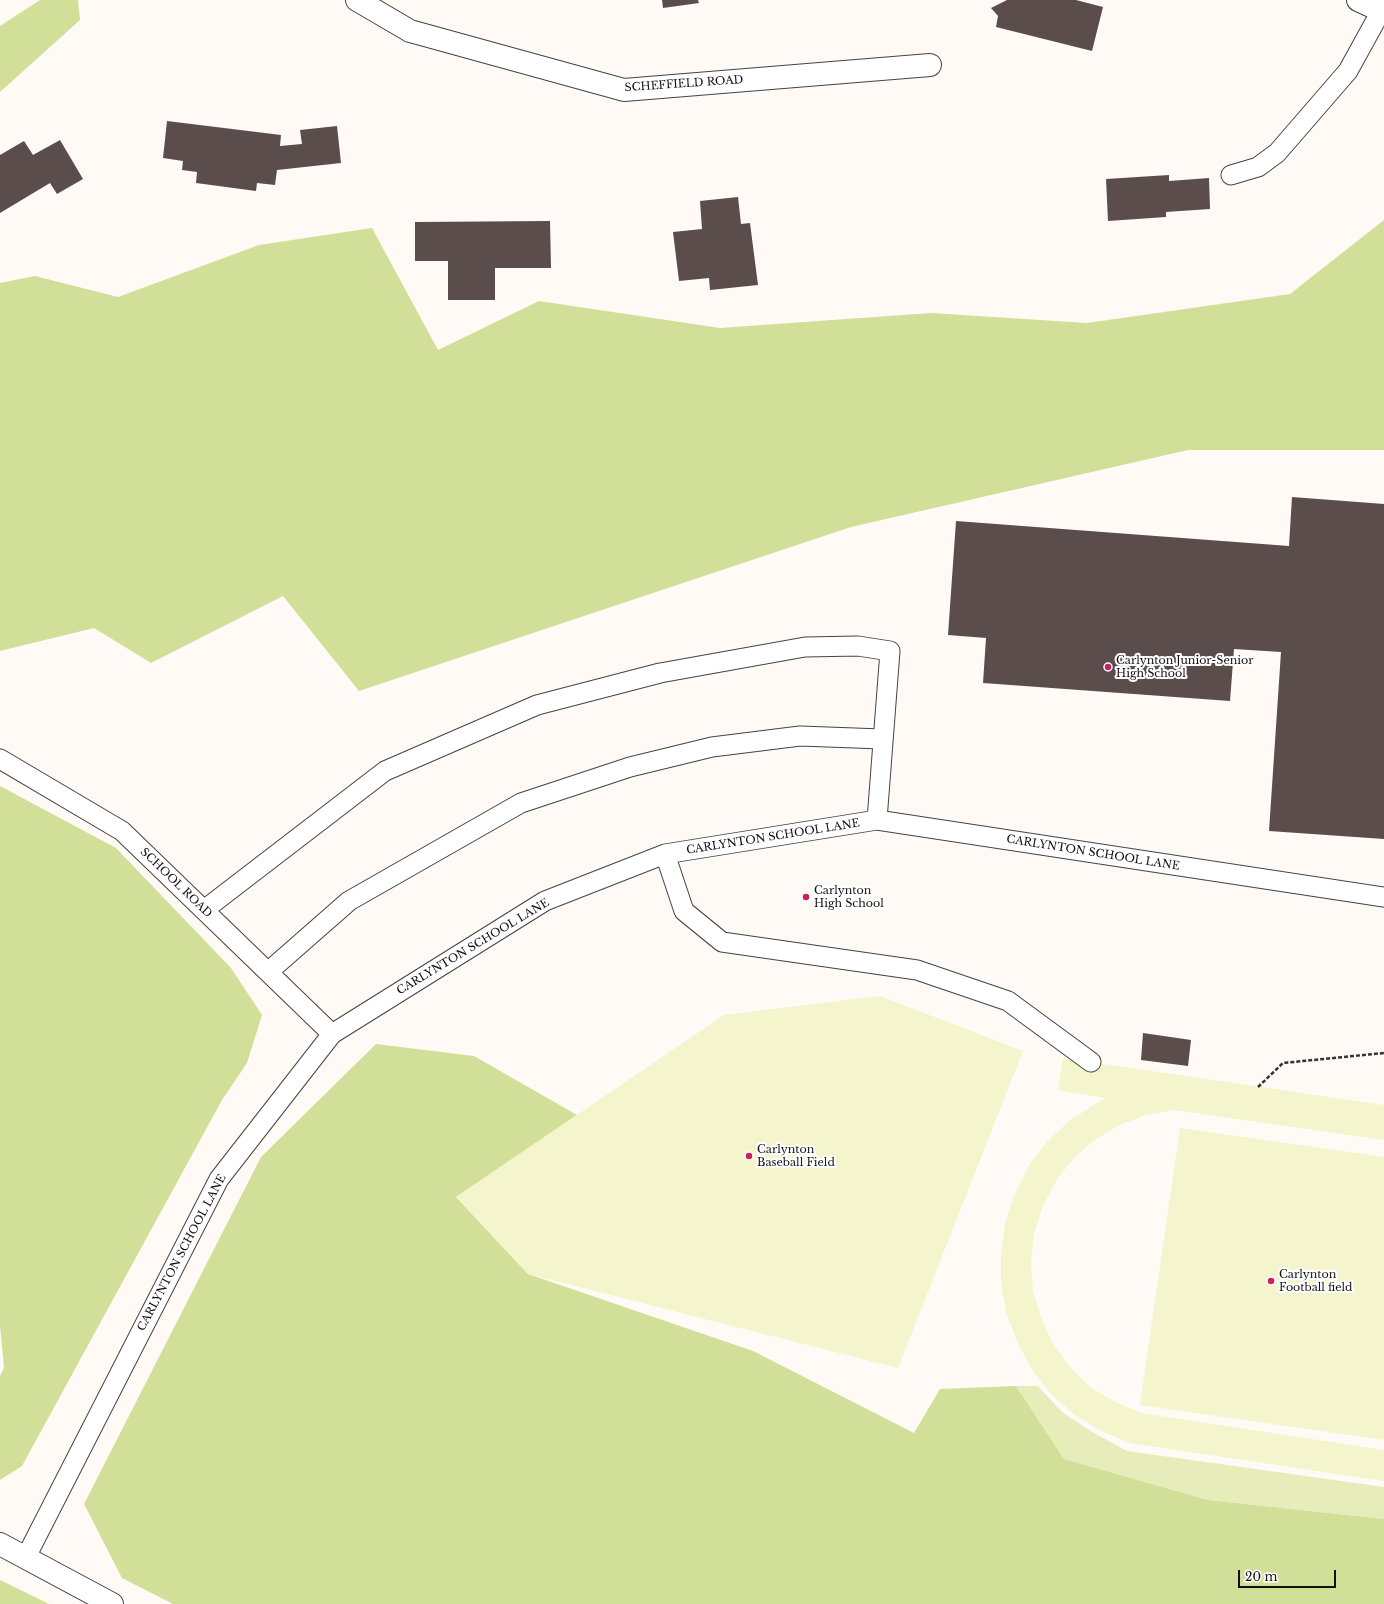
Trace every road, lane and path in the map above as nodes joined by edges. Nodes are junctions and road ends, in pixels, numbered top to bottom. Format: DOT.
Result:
graph roads {
  1 [pos="357,0"];
  2 [pos="1358,0"];
  3 [pos="1382,12"];
  4 [pos="930,65"];
  5 [pos="1231,175"];
  6 [pos="882,739"];
  7 [pos="0,759"];
  8 [pos="877,820"];
  9 [pos="665,854"];
  10 [pos="1384,897"];
  11 [pos="204,910"];
  12 [pos="268,972"];
  13 [pos="332,1034"];
  14 [pos="1384,1053"];
  15 [pos="1090,1062"];
  16 [pos="1258,1087"];
  17 [pos="0,1544"];
  18 [pos="26,1557"];
  19 [pos="112,1604"];
  1 -- 4 [label="street, SCHEFFIELD ROAD"];
  2 -- 3 [label="street"];
  3 -- 5 [label="lane"];
  6 -- 8 [label="lane"];
  6 -- 11 [label="lane"];
  6 -- 12 [label="lane"];
  7 -- 11 [label="lane, SCHOOL ROAD"];
  8 -- 9 [label="lane, CARLYNTON SCHOOL LANE"];
  8 -- 10 [label="lane, CARLYNTON SCHOOL LANE"];
  9 -- 13 [label="lane, CARLYNTON SCHOOL LANE"];
  9 -- 15 [label="lane"];
  11 -- 12 [label="lane, SCHOOL ROAD"];
  12 -- 13 [label="lane, SCHOOL ROAD"];
  13 -- 18 [label="lane, CARLYNTON SCHOOL LANE"];
  14 -- 16 [label="path"];
  17 -- 18 [label="street"];
  18 -- 19 [label="street"];
}
